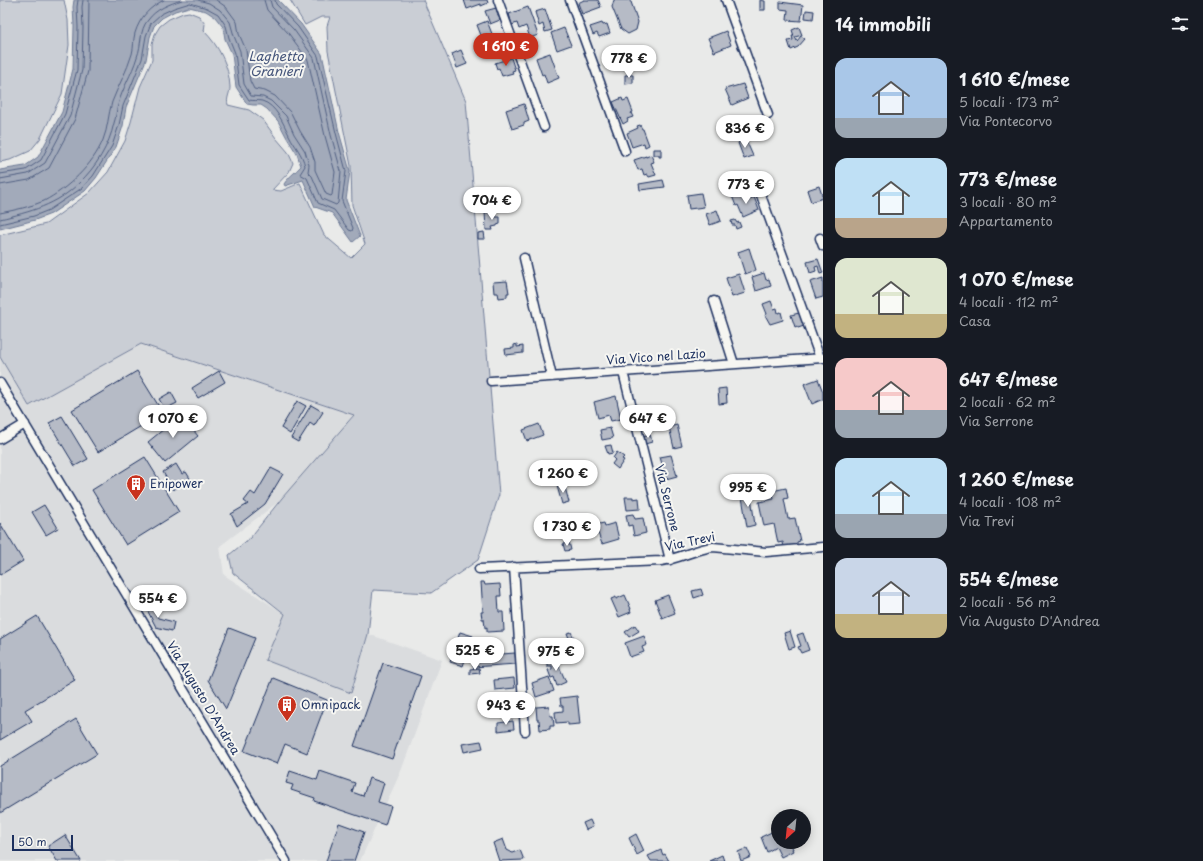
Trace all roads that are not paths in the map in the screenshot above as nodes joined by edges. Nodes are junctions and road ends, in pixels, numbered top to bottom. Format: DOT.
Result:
graph roads {
  1 [pos="498,0"];
  2 [pos="570,0"];
  3 [pos="726,0"];
  4 [pos="768,115"];
  5 [pos="544,127"];
  6 [pos="625,151"];
  7 [pos="758,187"];
  8 [pos="524,258"];
  9 [pos="714,301"];
  10 [pos="822,358"];
  11 [pos="734,364"];
  12 [pos="623,372"];
  13 [pos="552,377"];
  14 [pos="491,381"];
  15 [pos="0,383"];
  16 [pos="25,424"];
  17 [pos="0,439"];
  18 [pos="823,547"];
  19 [pos="670,560"];
  20 [pos="514,567"];
  21 [pos="479,569"];
  22 [pos="525,731"];
  23 [pos="286,861"];
  1 -- 5 [label="street"];
  2 -- 6 [label="street"];
  3 -- 4 [label="street"];
  7 -- 10 [label="street"];
  8 -- 13 [label="street"];
  9 -- 11 [label="street"];
  10 -- 11 [label="street, Via Vico nel Lazio"];
  11 -- 12 [label="street, Via Vico nel Lazio"];
  12 -- 13 [label="street, Via Vico nel Lazio"];
  12 -- 19 [label="street, Via Serrone"];
  13 -- 14 [label="street, Via Vico nel Lazio"];
  15 -- 16 [label="street, Via Augusto D'Andrea"];
  16 -- 17 [label="street"];
  16 -- 23 [label="street, Via Augusto D'Andrea"];
  18 -- 19 [label="street, Via Trevi"];
  19 -- 20 [label="street, Via Trevi"];
  20 -- 21 [label="street, Via Trevi"];
  20 -- 22 [label="street"];
}
